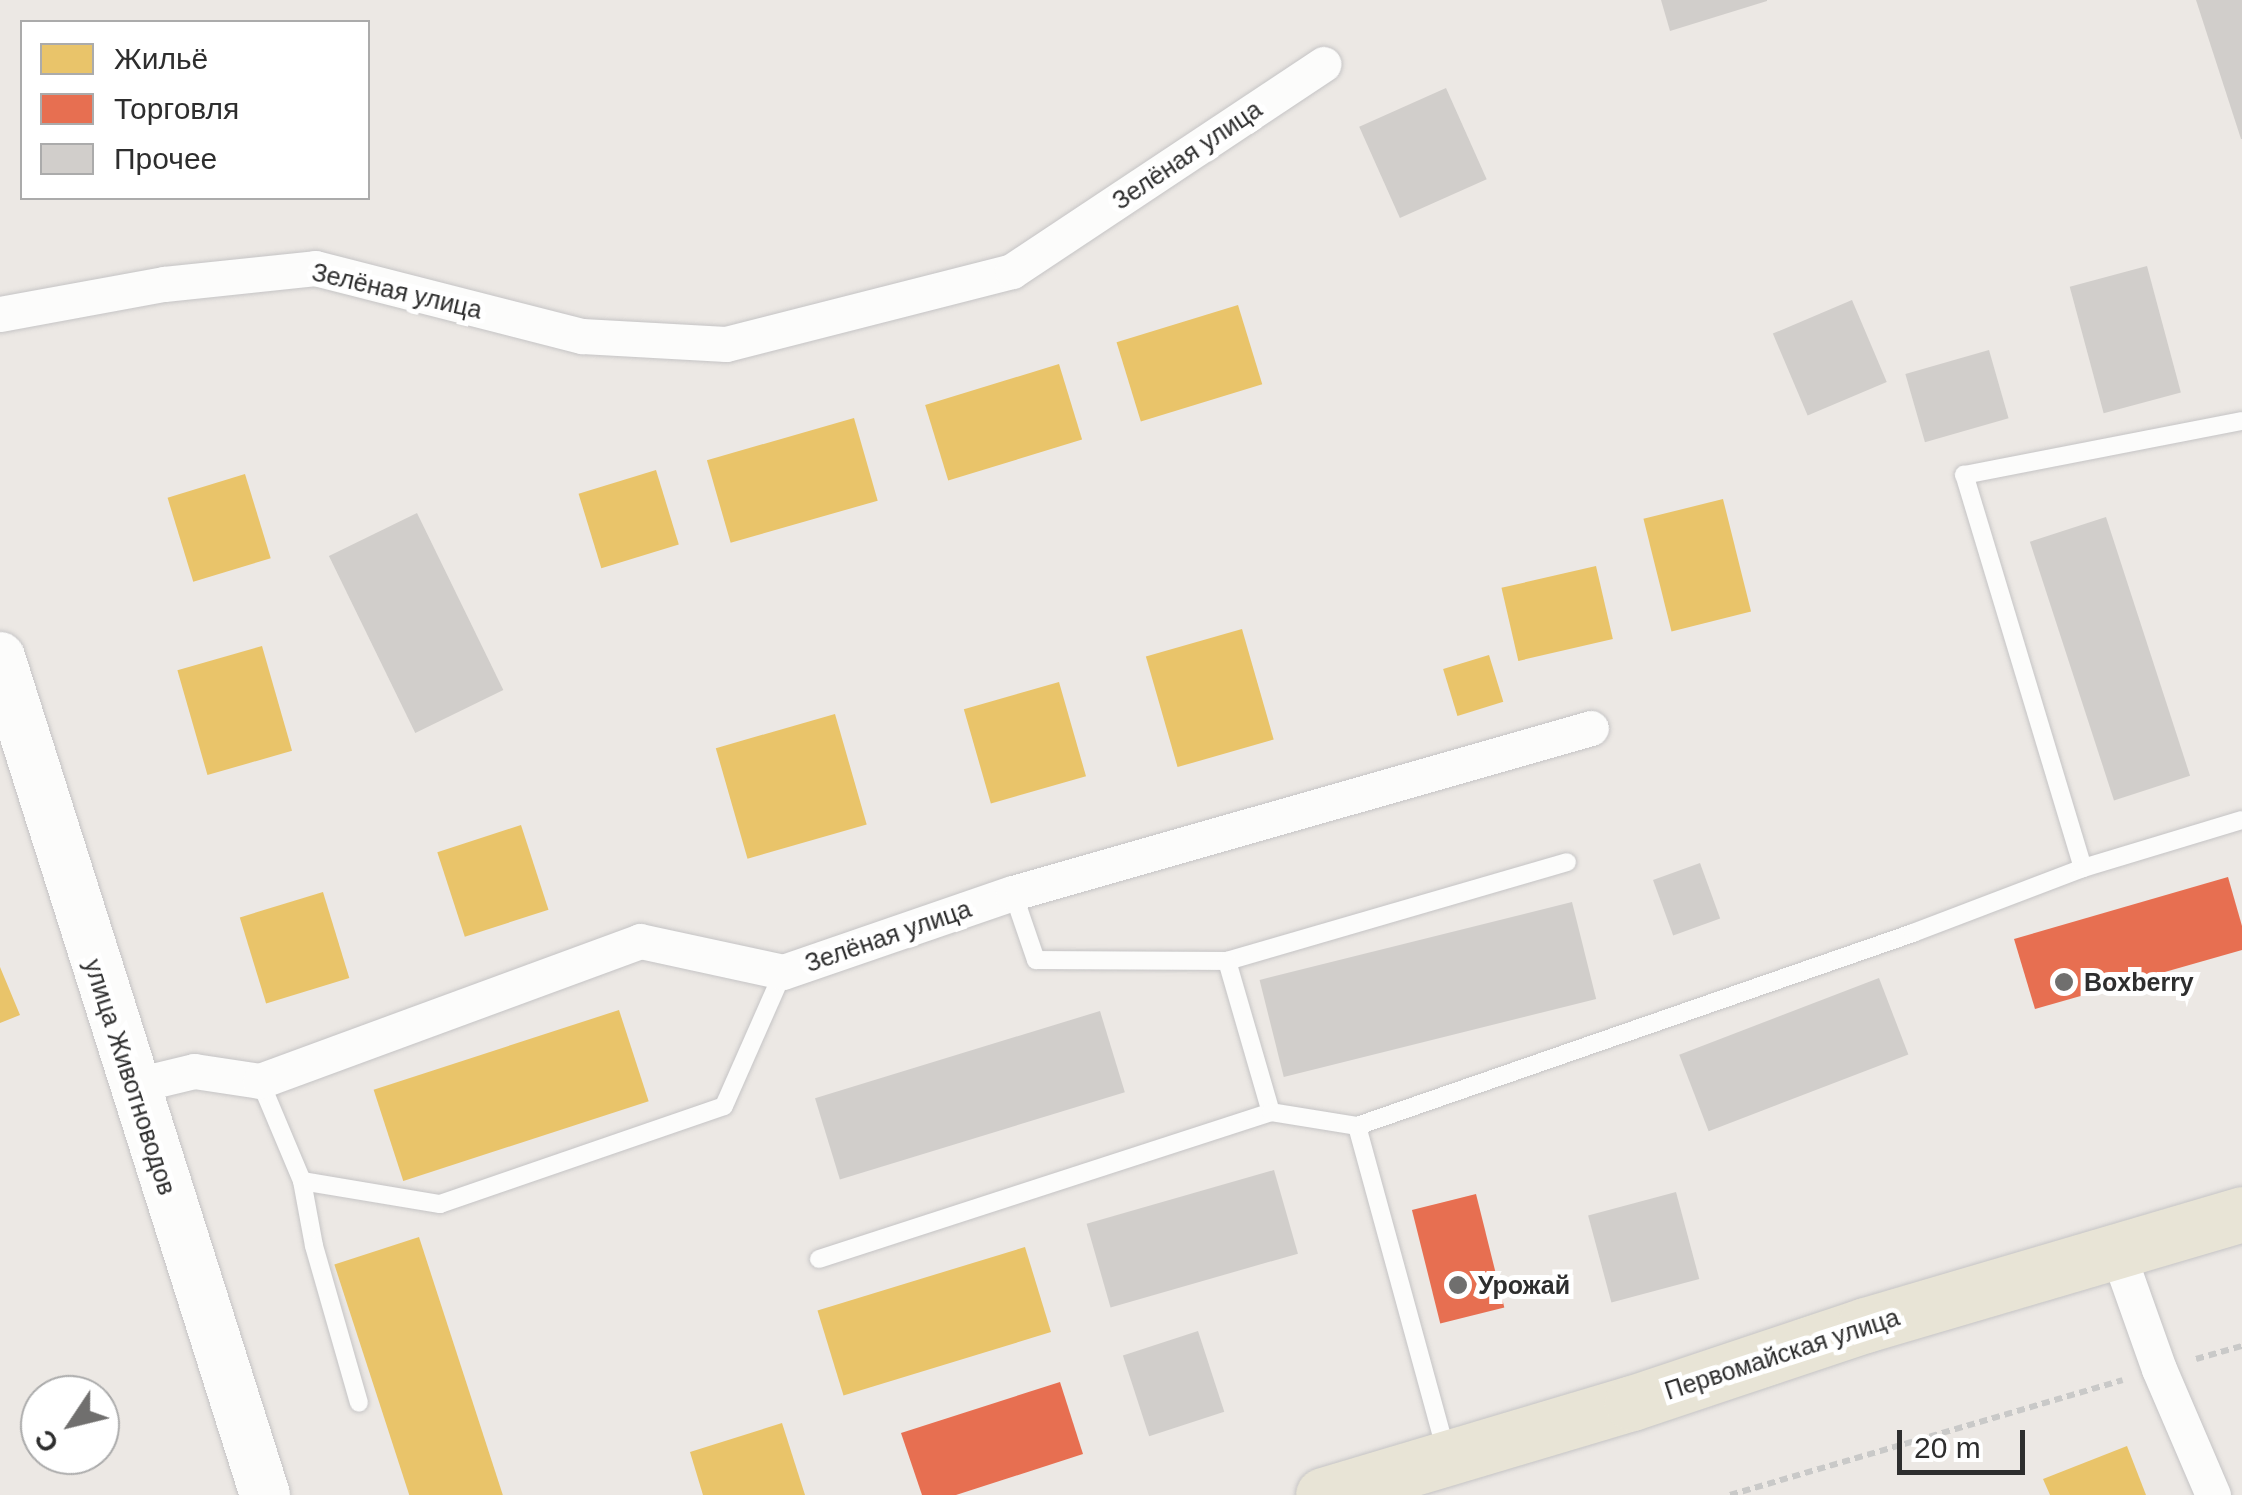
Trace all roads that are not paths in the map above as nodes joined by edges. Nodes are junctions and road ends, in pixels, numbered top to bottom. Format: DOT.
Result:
graph roads {
  1 [pos="1323,64"];
  2 [pos="0,314"];
  3 [pos="2242,421"];
  4 [pos="0,657"];
  5 [pos="1591,728"];
  6 [pos="2242,820"];
  7 [pos="1567,862"];
  8 [pos="2084,868"];
  9 [pos="1014,893"];
  10 [pos="1227,962"];
  11 [pos="784,972"];
  12 [pos="260,1082"];
  13 [pos="132,1086"];
  14 [pos="1272,1112"];
  15 [pos="1358,1126"];
  16 [pos="302,1181"];
  17 [pos="2242,1214"];
  18 [pos="2116,1251"];
  19 [pos="819,1259"];
  20 [pos="359,1403"];
  21 [pos="1447,1456"];
  22 [pos="264,1495"];
  23 [pos="1323,1495"];
  24 [pos="2213,1495"];
  1 -- 2 [label="street, Зелёная улица"];
  3 -- 8 [label="lane"];
  4 -- 13 [label="main road, улица Животноводов"];
  5 -- 9 [label="street, Зелёная улица"];
  6 -- 8 [label="lane"];
  7 -- 10 [label="lane"];
  8 -- 15 [label="lane"];
  9 -- 10 [label="lane"];
  9 -- 11 [label="street, Зелёная улица"];
  10 -- 14 [label="lane"];
  11 -- 12 [label="street, Зелёная улица"];
  11 -- 16 [label="lane"];
  12 -- 13 [label="street, Зелёная улица"];
  12 -- 16 [label="lane"];
  13 -- 22 [label="main road, улица Животноводов"];
  14 -- 15 [label="lane"];
  14 -- 19 [label="lane"];
  15 -- 21 [label="lane"];
  16 -- 20 [label="lane"];
  17 -- 18 [label="main road, Первомайская улица"];
  18 -- 21 [label="main road, Первомайская улица"];
  18 -- 24 [label="street"];
  21 -- 23 [label="main road, Первомайская улица"];
}
